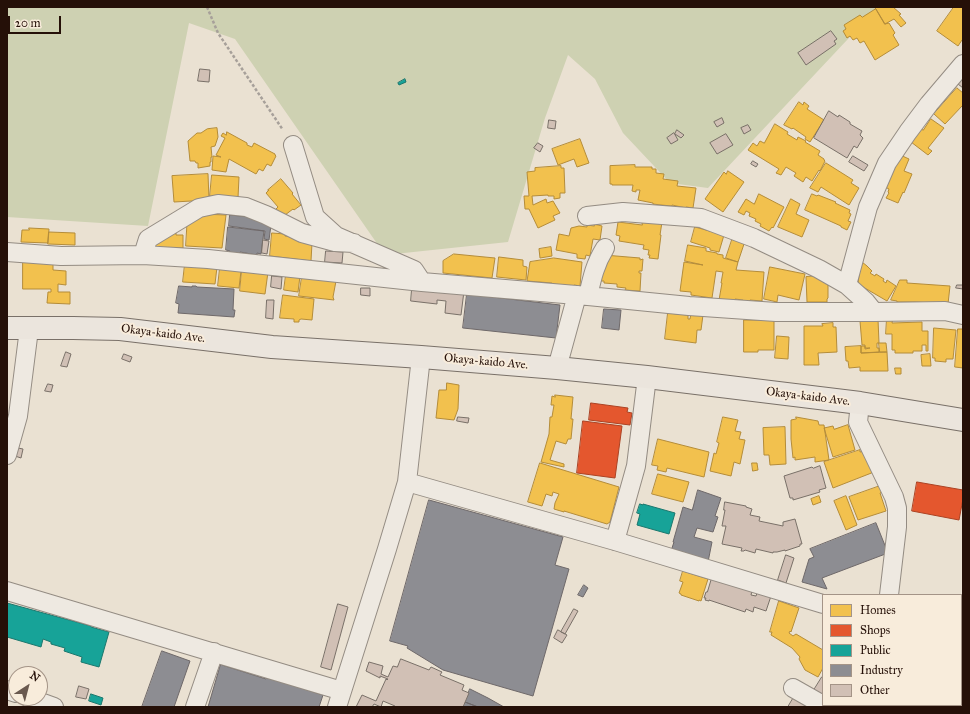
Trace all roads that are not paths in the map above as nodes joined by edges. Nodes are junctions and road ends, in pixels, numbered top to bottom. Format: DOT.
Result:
graph roads {
  1 [pos="963,64"];
  2 [pos="293,144"];
  3 [pos="587,216"];
  4 [pos="354,243"];
  5 [pos="605,248"];
  6 [pos="7,254"];
  7 [pos="143,254"];
  8 [pos="422,282"];
  9 [pos="847,285"];
  10 [pos="582,295"];
  11 [pos="874,312"];
  12 [pos="963,315"];
  13 [pos="7,328"];
  14 [pos="29,329"];
  15 [pos="421,357"];
  16 [pos="557,368"];
  17 [pos="647,377"];
  18 [pos="860,403"];
  19 [pos="963,420"];
  20 [pos="7,454"];
  21 [pos="407,482"];
  22 [pos="615,541"];
  23 [pos="7,591"];
  24 [pos="889,594"];
  25 [pos="822,604"];
  26 [pos="214,652"];
  27 [pos="793,688"];
  28 [pos="340,699"];
  29 [pos="822,704"];
  30 [pos="195,707"];
  1 -- 9 [label="street"];
  2 -- 4 [label="street"];
  3 -- 9 [label="street"];
  4 -- 7 [label="street"];
  4 -- 8 [label="street"];
  5 -- 10 [label="street"];
  6 -- 7 [label="street"];
  7 -- 8 [label="street"];
  8 -- 10 [label="street"];
  9 -- 11 [label="street"];
  10 -- 11 [label="street"];
  10 -- 16 [label="street"];
  11 -- 12 [label="street"];
  13 -- 14 [label="main road, Okaya-kaido Ave."];
  14 -- 15 [label="main road, Okaya-kaido Ave."];
  14 -- 20 [label="street"];
  15 -- 16 [label="main road, Okaya-kaido Ave."];
  15 -- 21 [label="street"];
  16 -- 17 [label="main road, Okaya-kaido Ave."];
  17 -- 18 [label="main road, Okaya-kaido Ave."];
  17 -- 22 [label="street"];
  18 -- 19 [label="main road, Okaya-kaido Ave."];
  18 -- 24 [label="street"];
  21 -- 22 [label="street"];
  21 -- 28 [label="street"];
  22 -- 25 [label="street"];
  23 -- 26 [label="street"];
  26 -- 28 [label="street"];
  26 -- 30 [label="street"];
  27 -- 29 [label="street"];
}
